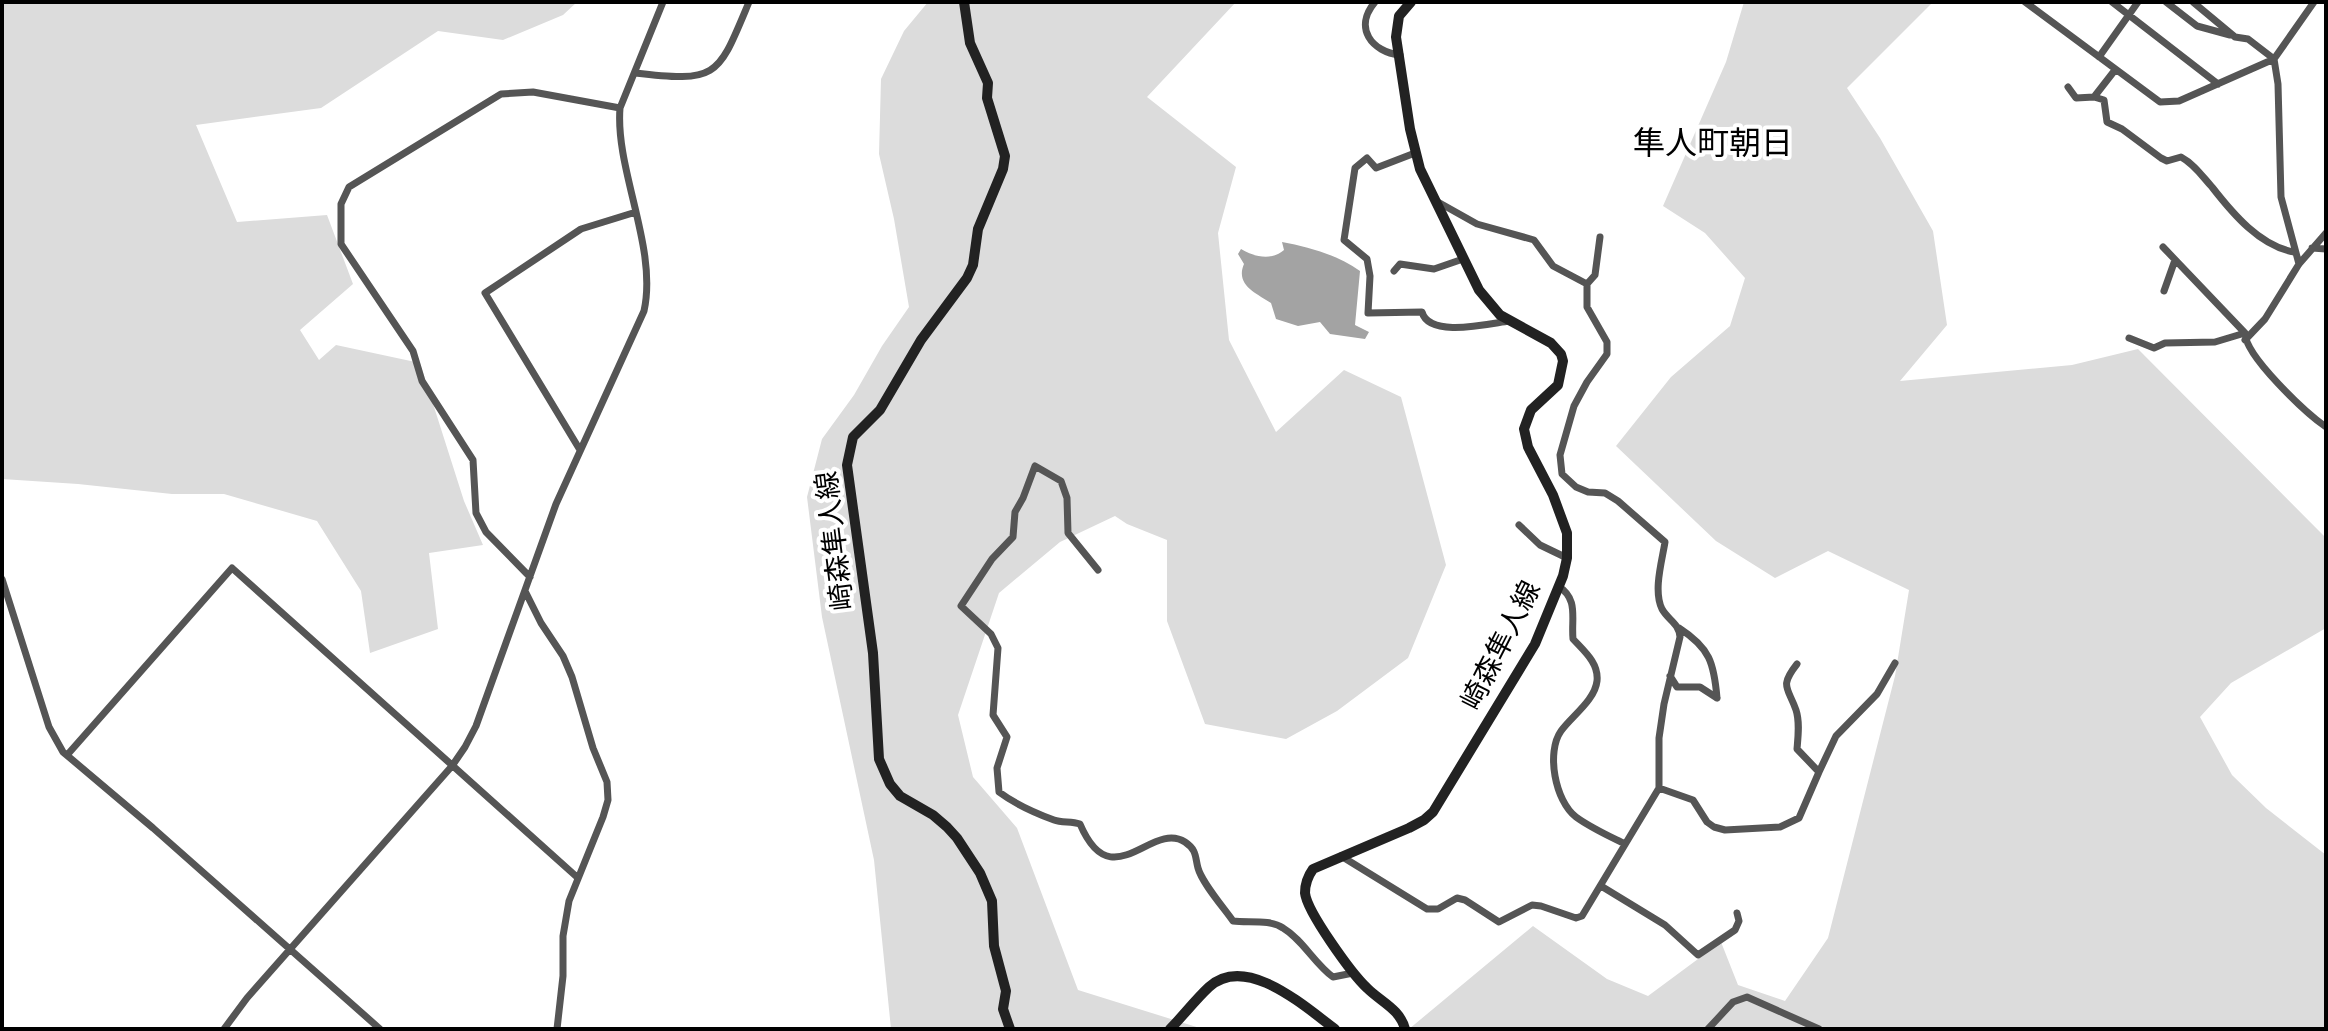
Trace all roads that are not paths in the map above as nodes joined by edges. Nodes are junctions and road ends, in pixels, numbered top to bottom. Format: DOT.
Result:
graph roads {
  1 [pos="663,2"];
  2 [pos="749,2"];
  3 [pos="964,2"];
  4 [pos="1375,2"];
  5 [pos="1411,2"];
  6 [pos="2025,2"];
  7 [pos="2112,2"];
  8 [pos="2138,2"];
  9 [pos="2166,2"];
  10 [pos="2193,2"];
  11 [pos="2211,2"];
  12 [pos="2314,2"];
  13 [pos="2203,11"];
  14 [pos="2128,15"];
  15 [pos="2235,37"];
  16 [pos="1400,55"];
  17 [pos="2099,57"];
  18 [pos="2274,59"];
  19 [pos="2115,70"];
  20 [pos="635,73"];
  21 [pos="2218,84"];
  22 [pos="2068,87"];
  23 [pos="2094,97"];
  24 [pos="620,108"];
  25 [pos="1415,153"];
  26 [pos="1436,201"];
  27 [pos="636,212"];
  28 [pos="2326,233"];
  29 [pos="1600,237"];
  30 [pos="2163,247"];
  31 [pos="2312,248"];
  32 [pos="2326,249"];
  33 [pos="2294,252"];
  34 [pos="1463,259"];
  35 [pos="2175,260"];
  36 [pos="2299,264"];
  37 [pos="1394,271"];
  38 [pos="1587,284"];
  39 [pos="2164,291"];
  40 [pos="1509,321"];
  41 [pos="2245,336"];
  42 [pos="2129,338"];
  43 [pos="2326,427"];
  44 [pos="580,450"];
  45 [pos="1519,525"];
  46 [pos="1567,558"];
  47 [pos="1098,570"];
  48 [pos="530,577"];
  49 [pos="2,579"];
  50 [pos="1558,586"];
  51 [pos="525,591"];
  52 [pos="1679,628"];
  53 [pos="1895,663"];
  54 [pos="1797,664"];
  55 [pos="1670,676"];
  56 [pos="68,754"];
  57 [pos="452,766"];
  58 [pos="1819,772"];
  59 [pos="1659,788"];
  60 [pos="1625,844"];
  61 [pos="1341,856"];
  62 [pos="578,878"];
  63 [pos="1601,886"];
  64 [pos="1737,913"];
  65 [pos="289,950"];
  66 [pos="1353,973"];
  67 [pos="224,1029"];
  68 [pos="380,1029"];
  69 [pos="557,1029"];
  70 [pos="1010,1029"];
  71 [pos="1170,1029"];
  72 [pos="1335,1029"];
  73 [pos="1405,1029"];
  74 [pos="1708,1029"];
  75 [pos="1819,1029"];
  1 -- 20 [label="street"];
  2 -- 20 [label="street"];
  3 -- 70 [label="main road, 崎森隼人線"];
  4 -- 16 [label="street"];
  5 -- 16 [label="main road, 崎森隼人線"];
  6 -- 17 [label="street"];
  7 -- 14 [label="street"];
  8 -- 14 [label="street"];
  9 -- 15 [label="street"];
  10 -- 13 [label="street"];
  11 -- 13 [label="street"];
  12 -- 18 [label="street"];
  13 -- 15 [label="street"];
  14 -- 17 [label="street"];
  14 -- 21 [label="street"];
  15 -- 18 [label="street"];
  16 -- 25 [label="main road, 崎森隼人線"];
  17 -- 19 [label="street"];
  18 -- 21 [label="street"];
  18 -- 33 [label="street"];
  19 -- 21 [label="street"];
  19 -- 23 [label="street"];
  20 -- 24 [label="street"];
  22 -- 23 [label="street"];
  23 -- 33 [label="street"];
  24 -- 27 [label="street"];
  24 -- 48 [label="street"];
  25 -- 26 [label="main road, 崎森隼人線"];
  25 -- 40 [label="street"];
  26 -- 34 [label="main road, 崎森隼人線"];
  26 -- 38 [label="street"];
  27 -- 44 [label="street"];
  27 -- 44 [label="street"];
  28 -- 31 [label="street"];
  29 -- 38 [label="street"];
  30 -- 35 [label="street"];
  31 -- 32 [label="street"];
  31 -- 36 [label="street"];
  33 -- 36 [label="street"];
  34 -- 37 [label="street"];
  34 -- 40 [label="main road, 崎森隼人線"];
  35 -- 39 [label="street"];
  35 -- 41 [label="street"];
  36 -- 41 [label="street"];
  38 -- 52 [label="street"];
  40 -- 46 [label="main road, 崎森隼人線"];
  41 -- 42 [label="street"];
  41 -- 43 [label="street"];
  44 -- 48 [label="street"];
  45 -- 46 [label="street"];
  46 -- 50 [label="main road, 崎森隼人線"];
  47 -- 66 [label="street"];
  48 -- 51 [label="street"];
  49 -- 56 [label="street"];
  50 -- 60 [label="street"];
  50 -- 61 [label="main road, 崎森隼人線"];
  51 -- 57 [label="street"];
  51 -- 62 [label="street"];
  52 -- 55 [label="street"];
  52 -- 55 [label="street"];
  53 -- 58 [label="street"];
  54 -- 58 [label="street"];
  55 -- 59 [label="street"];
  56 -- 57 [label="street"];
  56 -- 65 [label="street"];
  57 -- 62 [label="street"];
  57 -- 65 [label="street"];
  58 -- 59 [label="street"];
  59 -- 60 [label="street"];
  60 -- 63 [label="street"];
  61 -- 63 [label="street"];
  61 -- 66 [label="main road, 崎森隼人線"];
  62 -- 69 [label="street"];
  63 -- 64 [label="street"];
  65 -- 67 [label="street"];
  65 -- 68 [label="street"];
  66 -- 73 [label="main road, 崎森隼人線"];
  71 -- 72 [label="main road"];
  74 -- 75 [label="street"];
}
